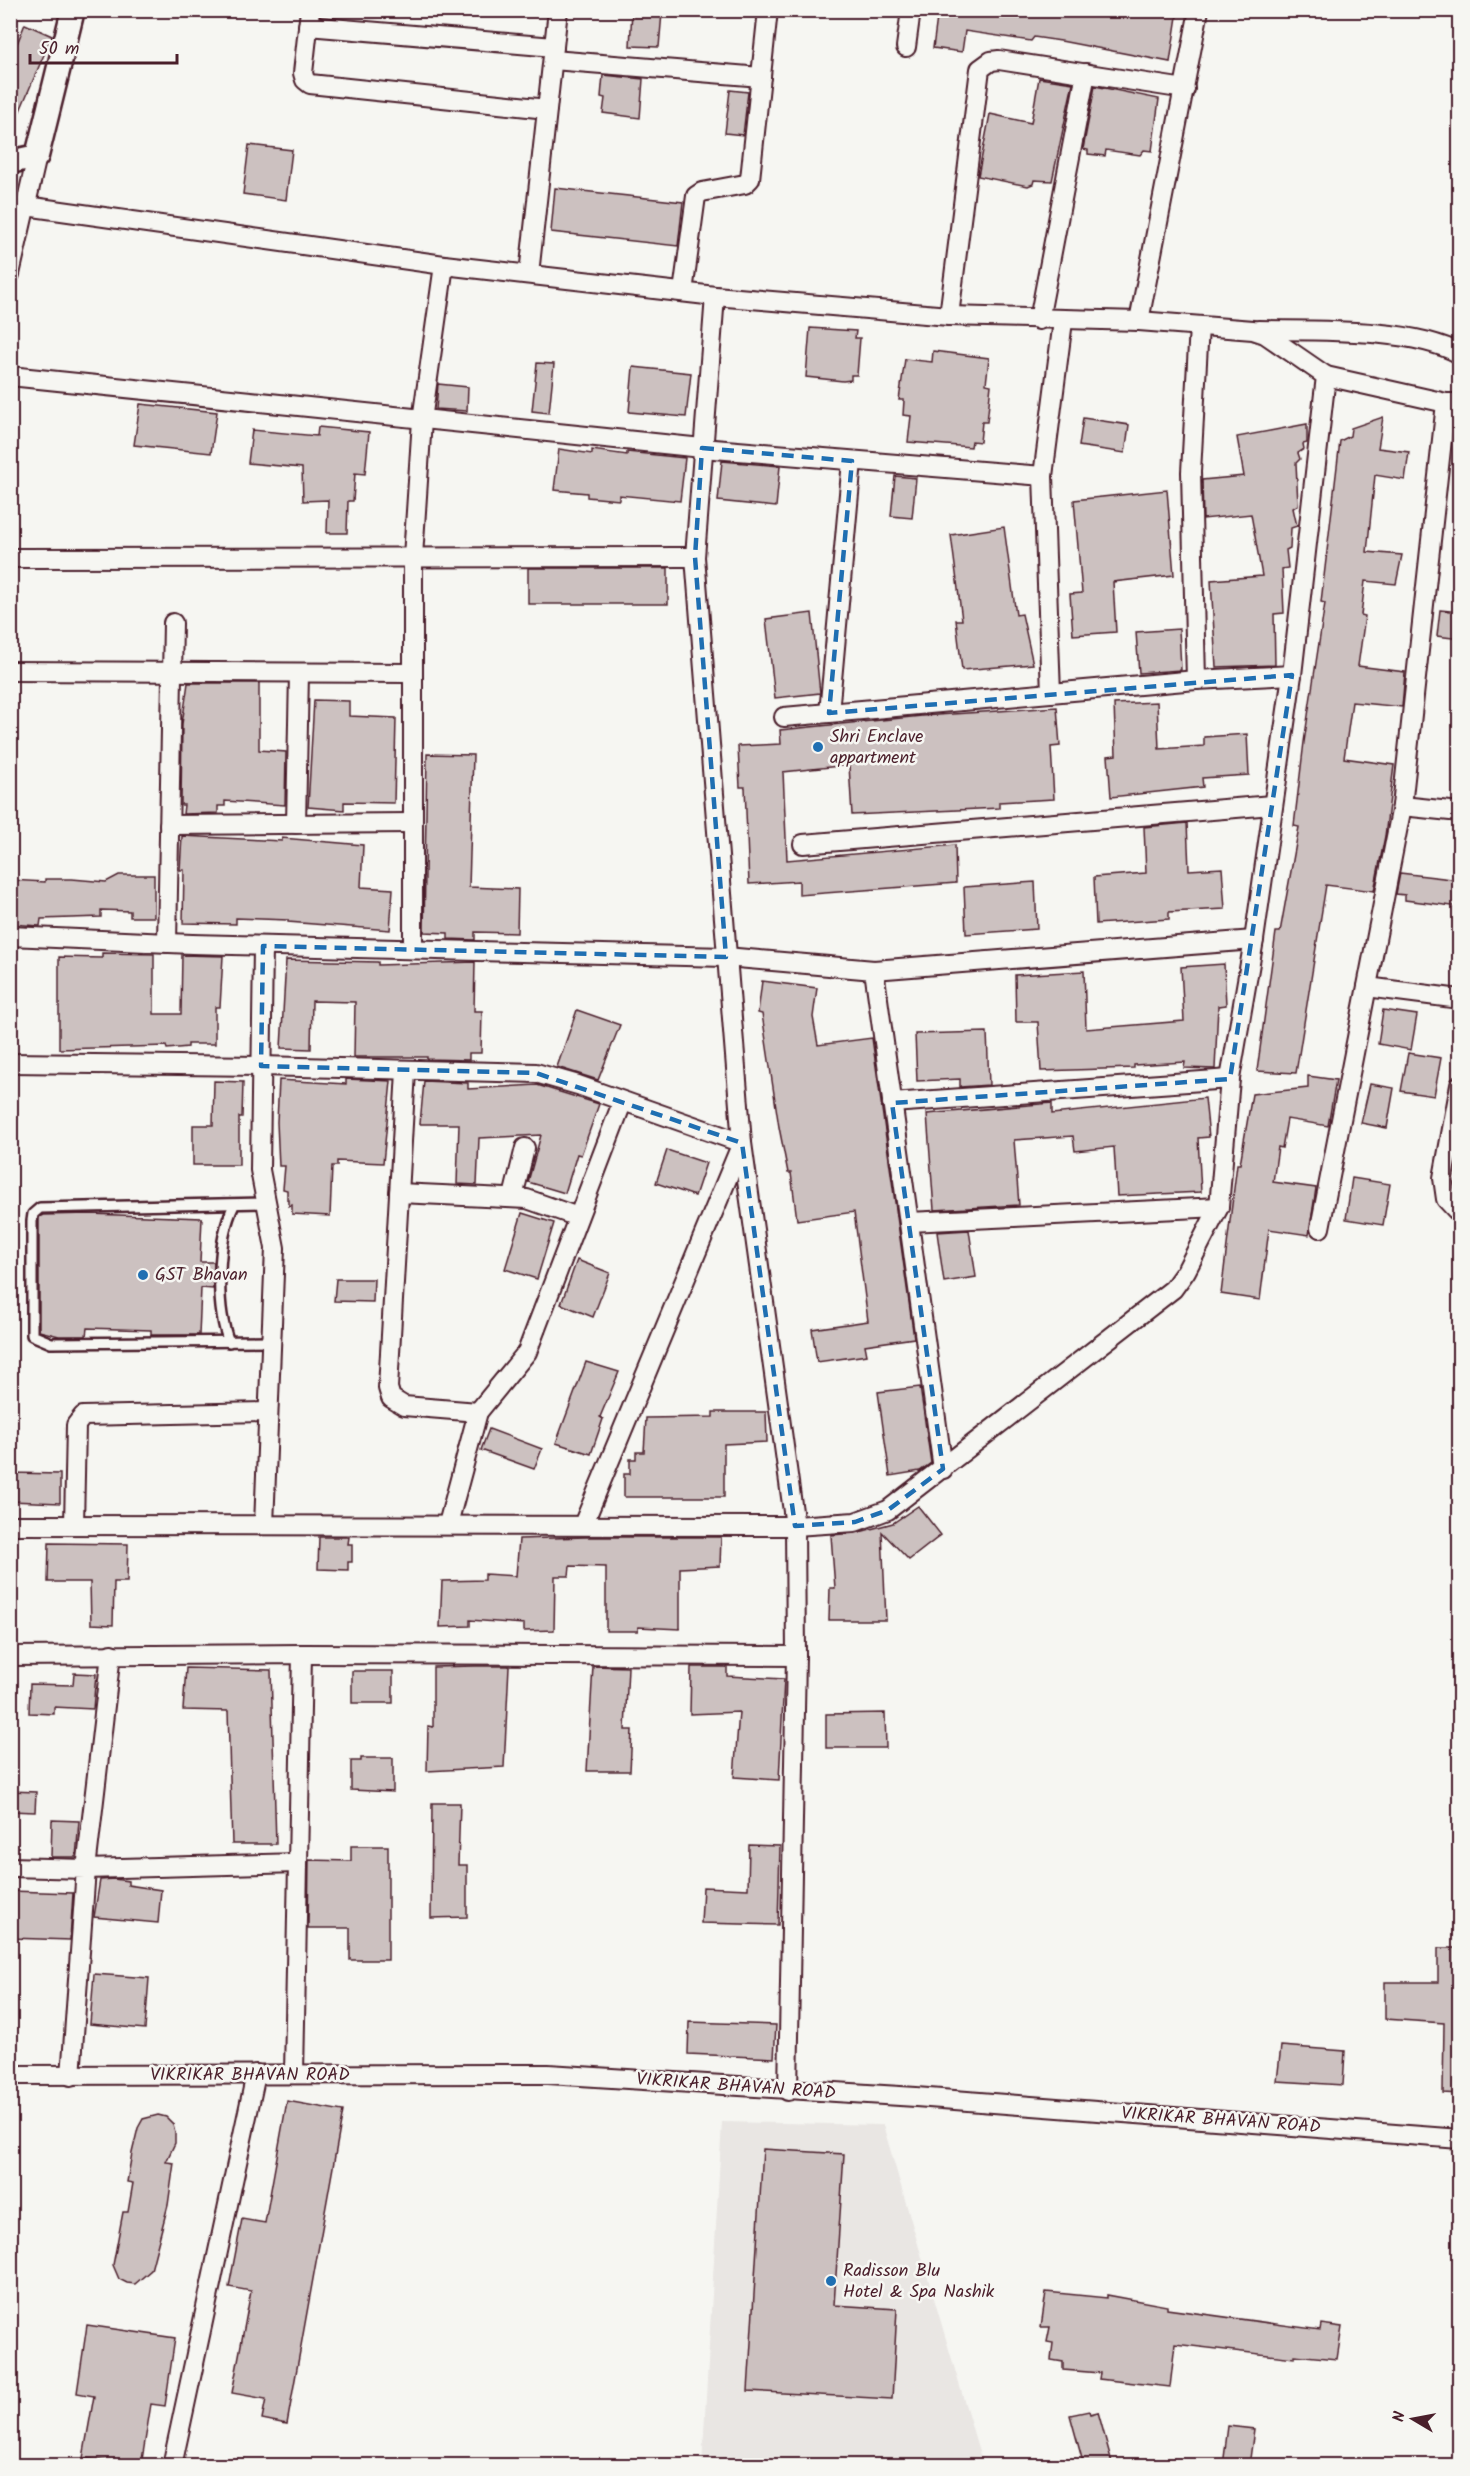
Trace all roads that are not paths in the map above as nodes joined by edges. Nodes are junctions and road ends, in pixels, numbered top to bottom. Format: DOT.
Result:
graph roads {
  1 [pos="73,10"];
  2 [pos="558,10"];
  3 [pos="768,10"];
  4 [pos="911,10"];
  5 [pos="1199,10"];
  6 [pos="309,18"];
  7 [pos="906,47"];
  8 [pos="554,54"];
  9 [pos="1086,73"];
  10 [pos="761,77"];
  11 [pos="1185,89"];
  12 [pos="547,109"];
  13 [pos="37,156"];
  14 [pos="10,162"];
  15 [pos="26,206"];
  16 [pos="444,265"];
  17 [pos="10,274"];
  18 [pos="530,274"];
  19 [pos="682,292"];
  20 [pos="715,296"];
  21 [pos="949,316"];
  22 [pos="1039,320"];
  23 [pos="1063,321"];
  24 [pos="1139,321"];
  25 [pos="1199,326"];
  26 [pos="1253,330"];
  27 [pos="1460,354"];
  28 [pos="10,376"];
  29 [pos="1326,376"];
  30 [pos="1455,408"];
  31 [pos="422,420"];
  32 [pos="702,448"];
  33 [pos="852,461"];
  34 [pos="1043,476"];
  35 [pos="413,557"];
  36 [pos="695,557"];
  37 [pos="10,558"];
  38 [pos="174,623"];
  39 [pos="10,671"];
  40 [pos="172,673"];
  41 [pos="299,673"];
  42 [pos="413,673"];
  43 [pos="1292,675"];
  44 [pos="1196,680"];
  45 [pos="1051,693"];
  46 [pos="829,713"];
  47 [pos="784,717"];
  48 [pos="1272,806"];
  49 [pos="1402,806"];
  50 [pos="1460,812"];
  51 [pos="413,823"];
  52 [pos="296,824"];
  53 [pos="169,825"];
  54 [pos="803,844"];
  55 [pos="10,936"];
  56 [pos="1254,940"];
  57 [pos="167,943"];
  58 [pos="263,946"];
  59 [pos="413,949"];
  60 [pos="726,957"];
  61 [pos="874,970"];
  62 [pos="1367,987"];
  63 [pos="1460,999"];
  64 [pos="10,1063"];
  65 [pos="261,1066"];
  66 [pos="406,1071"];
  67 [pos="1230,1079"];
  68 [pos="1460,1085"];
  69 [pos="622,1103"];
  70 [pos="892,1103"];
  71 [pos="742,1143"];
  72 [pos="525,1148"];
  73 [pos="399,1193"];
  74 [pos="513,1197"];
  75 [pos="265,1203"];
  76 [pos="234,1205"];
  77 [pos="1219,1207"];
  78 [pos="1460,1214"];
  79 [pos="578,1217"];
  80 [pos="909,1222"];
  81 [pos="1320,1228"];
  82 [pos="271,1341"];
  83 [pos="228,1342"];
  84 [pos="268,1412"];
  85 [pos="478,1412"];
  86 [pos="943,1469"];
  87 [pos="448,1524"];
  88 [pos="10,1525"];
  89 [pos="74,1525"];
  90 [pos="264,1525"];
  91 [pos="583,1525"];
  92 [pos="795,1526"];
  93 [pos="111,1654"];
  94 [pos="302,1654"];
  95 [pos="10,1656"];
  96 [pos="796,1656"];
  97 [pos="297,1863"];
  98 [pos="10,1867"];
  99 [pos="86,1869"];
  100 [pos="256,2074"];
  101 [pos="294,2074"];
  102 [pos="10,2075"];
  103 [pos="71,2076"];
  104 [pos="788,2091"];
  105 [pos="1460,2139"];
  106 [pos="172,2466"];
  1 -- 13 [label="street"];
  2 -- 8 [label="street"];
  3 -- 10 [label="street"];
  4 -- 7 [label="street"];
  5 -- 11 [label="street"];
  6 -- 8 [label="street"];
  6 -- 12 [label="street"];
  8 -- 10 [label="street"];
  8 -- 12 [label="street"];
  9 -- 11 [label="street"];
  9 -- 21 [label="street"];
  9 -- 22 [label="street"];
  10 -- 19 [label="street"];
  11 -- 24 [label="street"];
  12 -- 18 [label="street"];
  13 -- 14 [label="street"];
  13 -- 15 [label="street"];
  15 -- 16 [label="street"];
  15 -- 17 [label="street"];
  16 -- 18 [label="street"];
  16 -- 31 [label="street"];
  18 -- 19 [label="street"];
  19 -- 20 [label="street"];
  20 -- 21 [label="street"];
  20 -- 32 [label="street"];
  21 -- 22 [label="street"];
  22 -- 23 [label="street"];
  23 -- 24 [label="street"];
  23 -- 34 [label="street"];
  24 -- 25 [label="street"];
  25 -- 26 [label="street"];
  25 -- 44 [label="street"];
  26 -- 27 [label="street"];
  26 -- 29 [label="street"];
  28 -- 31 [label="street"];
  29 -- 30 [label="street"];
  29 -- 43 [label="street"];
  30 -- 49 [label="street"];
  31 -- 32 [label="street"];
  31 -- 35 [label="street"];
  32 -- 33 [label="street"];
  32 -- 36 [label="street"];
  33 -- 34 [label="street"];
  33 -- 46 [label="street"];
  34 -- 45 [label="street"];
  35 -- 36 [label="street"];
  35 -- 37 [label="street"];
  35 -- 42 [label="street"];
  36 -- 60 [label="street"];
  38 -- 40 [label="street"];
  39 -- 40 [label="street"];
  40 -- 41 [label="street"];
  40 -- 53 [label="street"];
  41 -- 42 [label="street"];
  41 -- 52 [label="street"];
  42 -- 51 [label="street"];
  43 -- 44 [label="street"];
  43 -- 48 [label="street"];
  44 -- 45 [label="street"];
  45 -- 46 [label="street"];
  46 -- 47 [label="street"];
  48 -- 54 [label="street"];
  48 -- 56 [label="street"];
  49 -- 50 [label="street"];
  49 -- 62 [label="street"];
  51 -- 52 [label="street"];
  51 -- 59 [label="street"];
  52 -- 53 [label="street"];
  53 -- 57 [label="street"];
  55 -- 57 [label="street"];
  56 -- 61 [label="street"];
  56 -- 67 [label="street"];
  57 -- 58 [label="street"];
  58 -- 59 [label="street"];
  58 -- 65 [label="street"];
  59 -- 60 [label="street"];
  60 -- 61 [label="street"];
  60 -- 71 [label="street"];
  61 -- 70 [label="street"];
  62 -- 63 [label="street"];
  62 -- 81 [label="street"];
  64 -- 65 [label="street"];
  65 -- 66 [label="street"];
  65 -- 75 [label="street"];
  66 -- 69 [label="street"];
  66 -- 73 [label="street"];
  67 -- 70 [label="street"];
  67 -- 77 [label="street"];
  68 -- 78 [label="street"];
  69 -- 71 [label="street"];
  69 -- 79 [label="street"];
  70 -- 80 [label="street"];
  71 -- 91 [label="street"];
  71 -- 92 [label="street"];
  72 -- 74 [label="street"];
  73 -- 74 [label="street"];
  73 -- 85 [label="street"];
  74 -- 79 [label="street"];
  75 -- 76 [label="lane"];
  75 -- 82 [label="street"];
  76 -- 83 [label="lane"];
  76 -- 83 [label="lane"];
  77 -- 80 [label="street"];
  77 -- 86 [label="street"];
  79 -- 85 [label="street"];
  80 -- 86 [label="street"];
  82 -- 83 [label="lane"];
  82 -- 84 [label="street"];
  84 -- 89 [label="street"];
  84 -- 90 [label="street"];
  85 -- 87 [label="street"];
  86 -- 92 [label="street"];
  87 -- 90 [label="street"];
  87 -- 91 [label="street"];
  88 -- 89 [label="street"];
  89 -- 90 [label="street"];
  91 -- 92 [label="street"];
  92 -- 96 [label="street"];
  93 -- 94 [label="street"];
  93 -- 95 [label="street"];
  93 -- 99 [label="street"];
  94 -- 96 [label="street"];
  94 -- 97 [label="street"];
  96 -- 104 [label="street"];
  97 -- 99 [label="street"];
  97 -- 101 [label="street"];
  98 -- 99 [label="street"];
  99 -- 103 [label="street"];
  100 -- 101 [label="street, VIKRIKAR BHAVAN ROAD"];
  100 -- 103 [label="street, VIKRIKAR BHAVAN ROAD"];
  100 -- 106 [label="street"];
  101 -- 104 [label="street, VIKRIKAR BHAVAN ROAD"];
  102 -- 103 [label="street, VIKRIKAR BHAVAN ROAD"];
  104 -- 105 [label="street, VIKRIKAR BHAVAN ROAD"];
}
